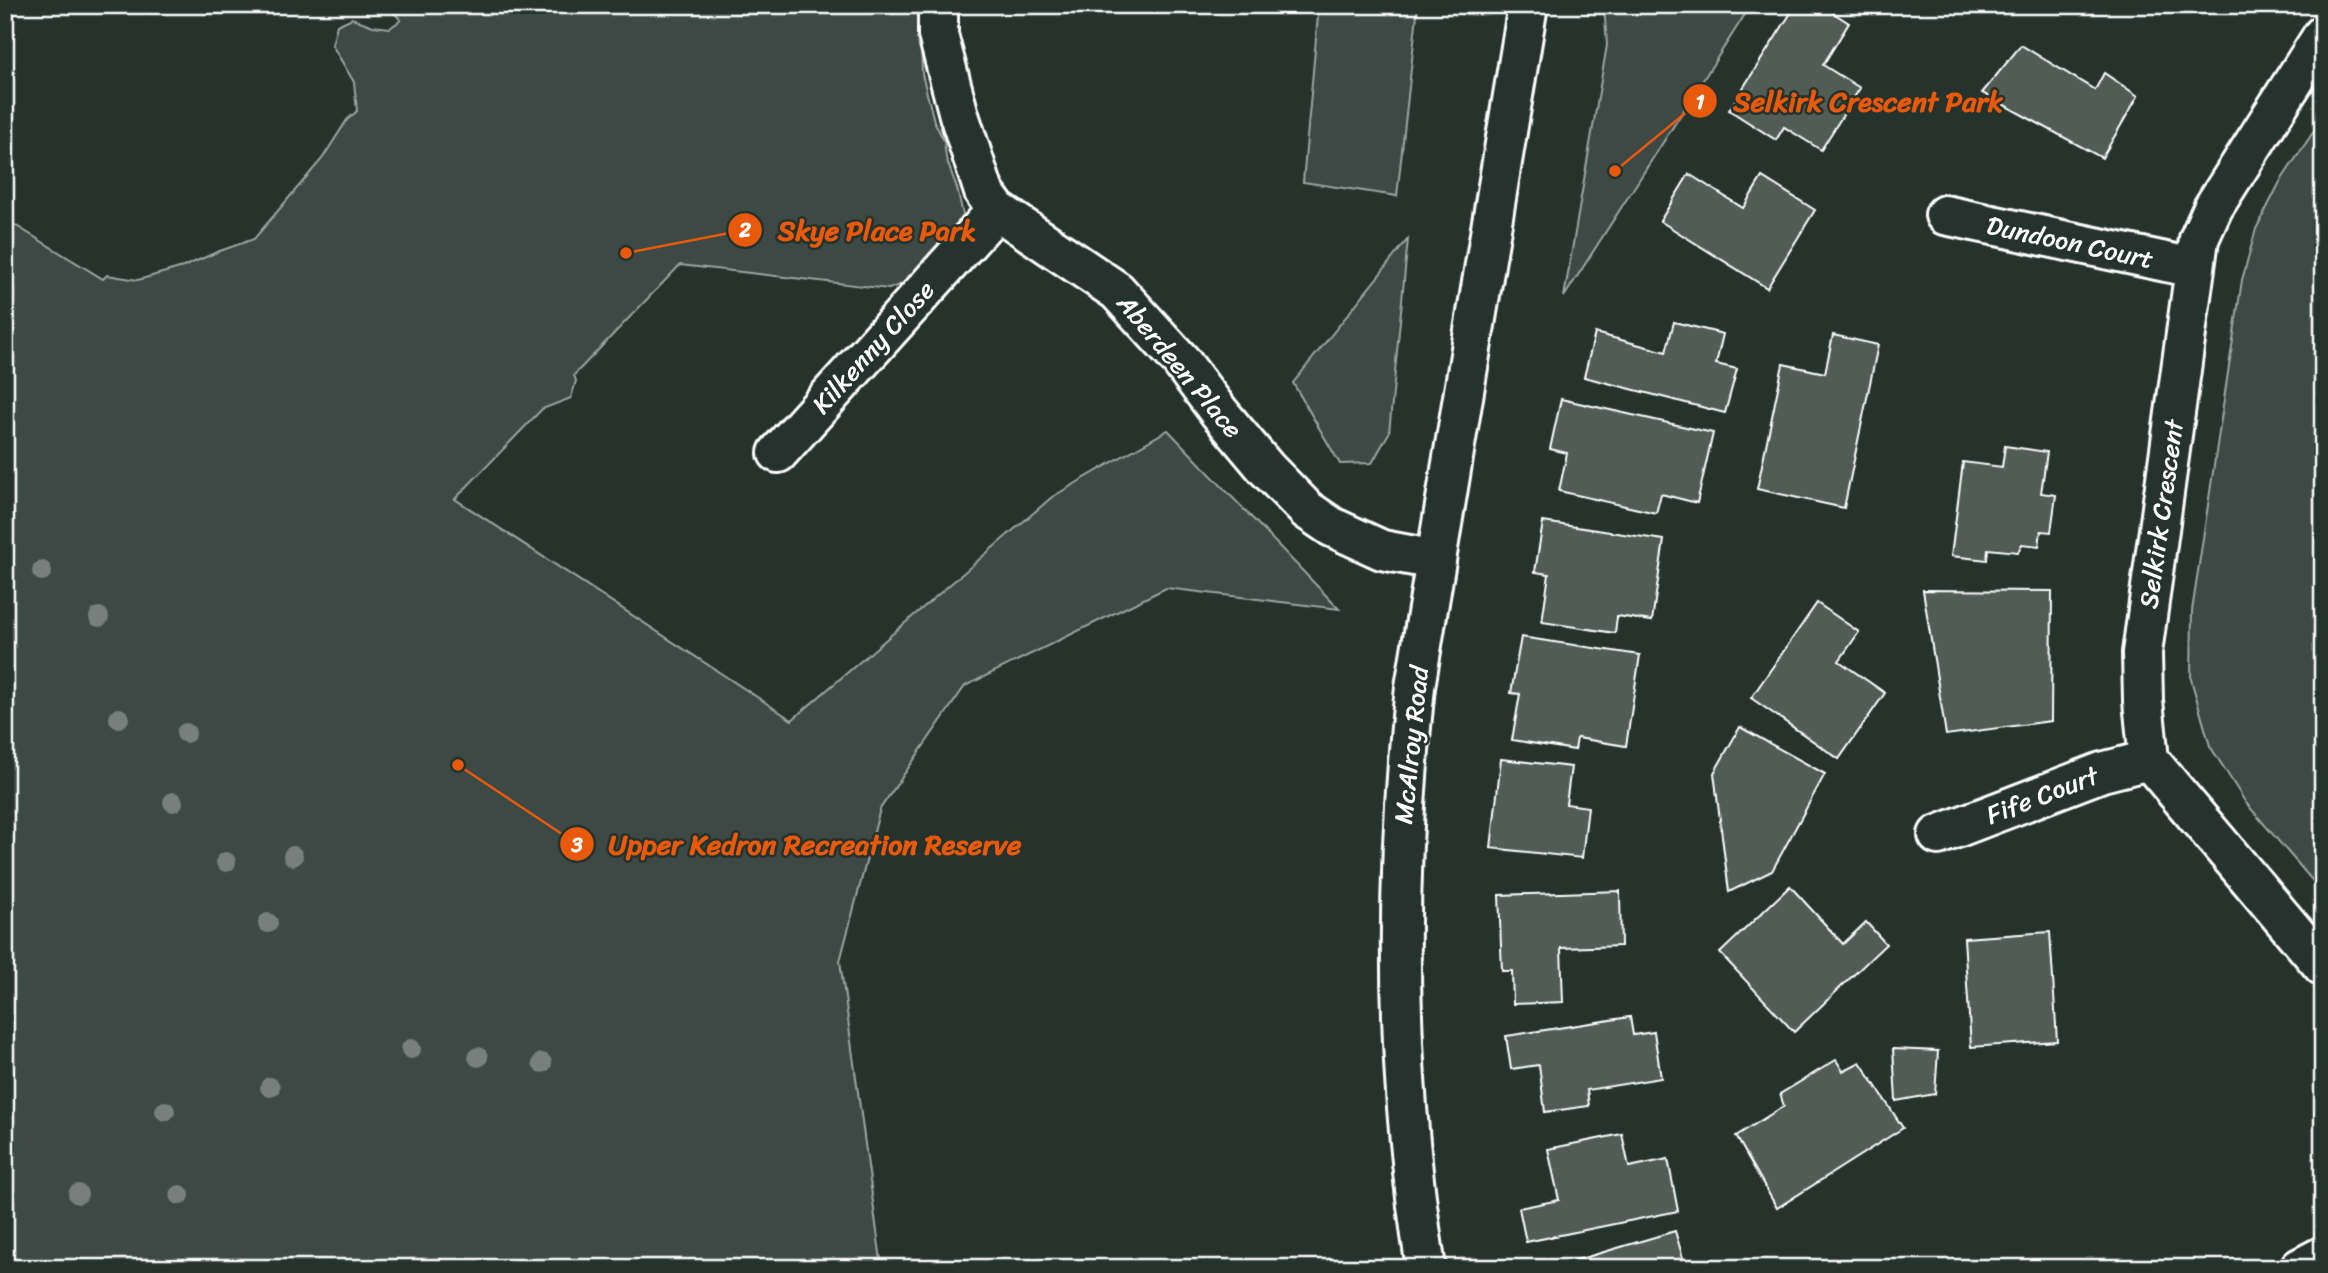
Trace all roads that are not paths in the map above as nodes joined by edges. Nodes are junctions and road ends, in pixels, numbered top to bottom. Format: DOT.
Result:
graph roads {
  1 [pos="938,5"];
  2 [pos="1528,5"];
  3 [pos="2323,35"];
  4 [pos="997,210"];
  5 [pos="1945,215"];
  6 [pos="2194,268"];
  7 [pos="778,453"];
  8 [pos="1437,560"];
  9 [pos="2149,760"];
  10 [pos="1938,835"];
  11 [pos="2323,966"];
  12 [pos="2323,1256"];
  13 [pos="1426,1268"];
  14 [pos="2300,1268"];
  1 -- 4 [label="street, Aberdeen Place"];
  2 -- 8 [label="street, McAlroy Road"];
  3 -- 6 [label="street, Selkirk Crescent"];
  4 -- 7 [label="street, Kilkenny Close"];
  4 -- 8 [label="street, Aberdeen Place"];
  5 -- 6 [label="street, Dundoon Court"];
  6 -- 9 [label="street, Selkirk Crescent"];
  8 -- 13 [label="street, McAlroy Road"];
  9 -- 10 [label="street, Fife Court"];
  9 -- 11 [label="street"];
  12 -- 14 [label="street"];
}
